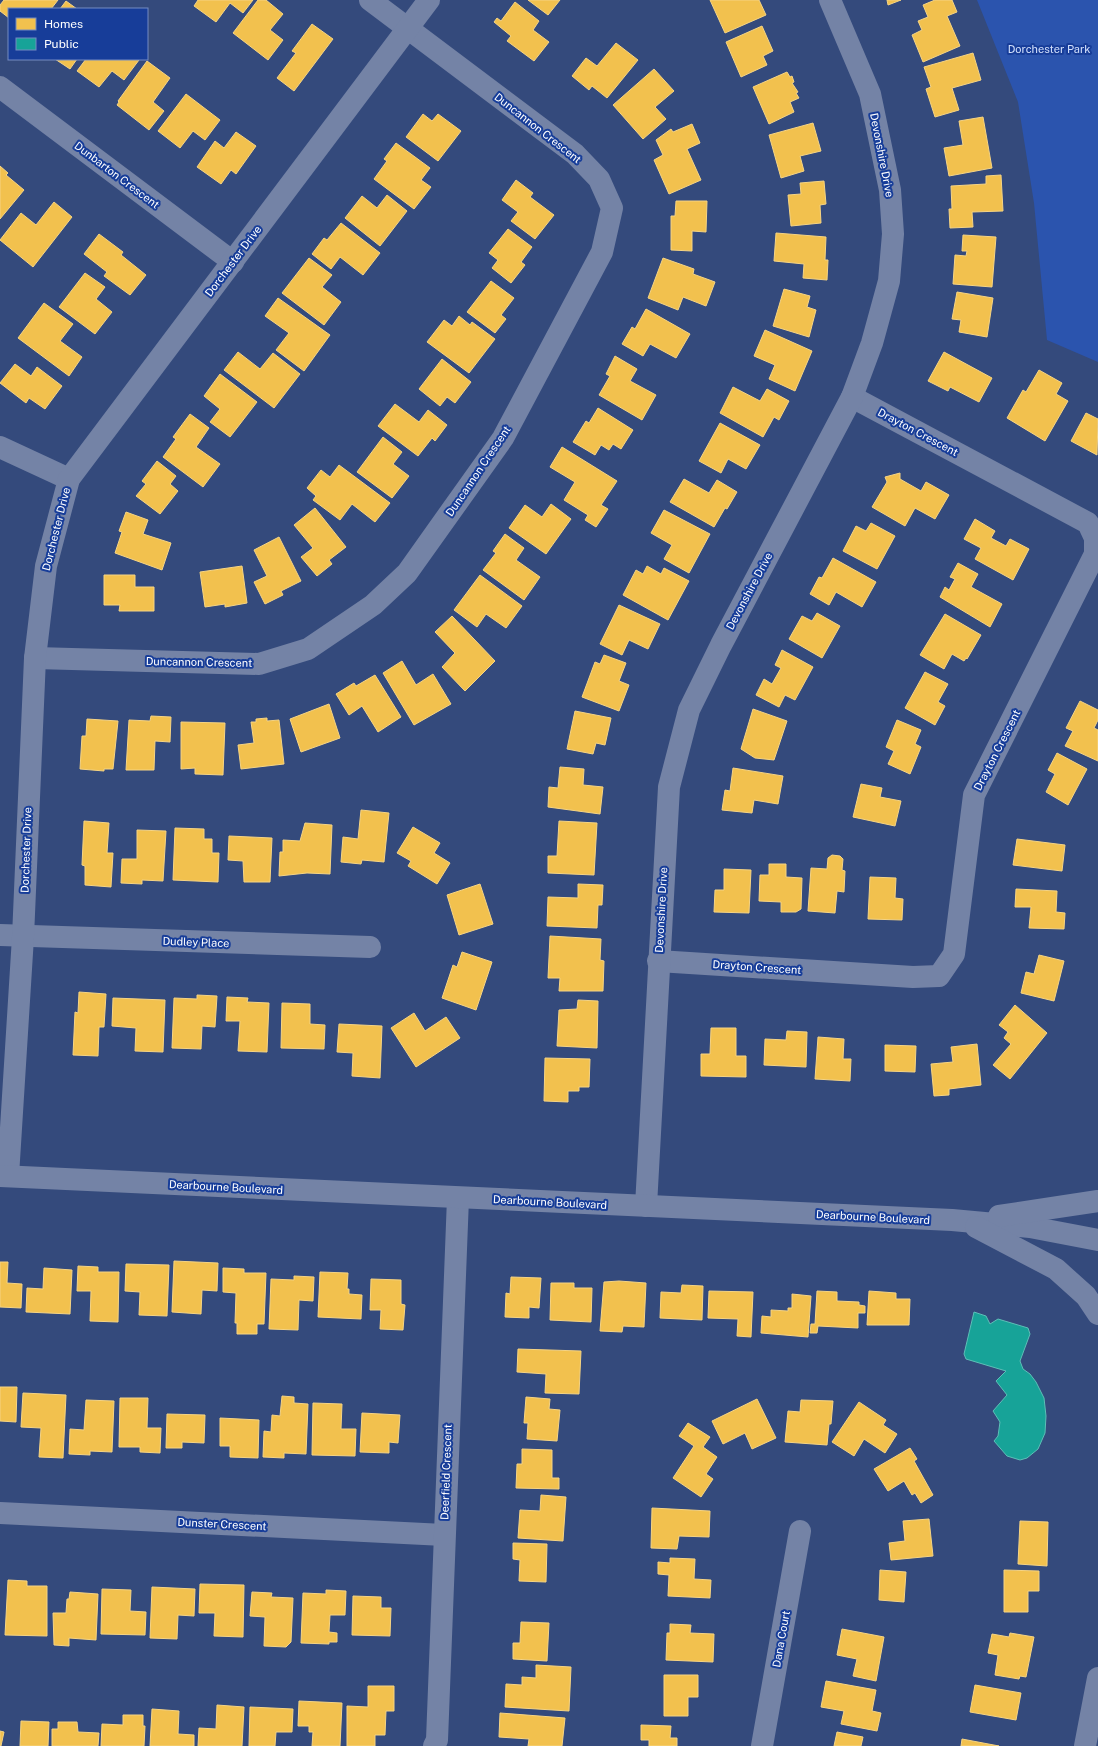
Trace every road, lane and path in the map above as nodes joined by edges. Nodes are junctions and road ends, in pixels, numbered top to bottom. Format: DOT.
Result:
graph roads {
  1 [pos="370,0"];
  2 [pos="429,0"];
  3 [pos="830,0"];
  4 [pos="408,27"];
  5 [pos="0,87"];
  6 [pos="233,262"];
  7 [pos="852,397"];
  8 [pos="0,448"];
  9 [pos="69,479"];
  10 [pos="35,658"];
  11 [pos="0,935"];
  12 [pos="23,936"];
  13 [pos="370,947"];
  14 [pos="658,961"];
  15 [pos="4,1176"];
  16 [pos="458,1198"];
  17 [pos="1098,1201"];
  18 [pos="646,1206"];
  19 [pos="964,1221"];
  20 [pos="1098,1240"];
  21 [pos="1098,1314"];
  22 [pos="0,1512"];
  23 [pos="800,1531"];
  24 [pos="444,1536"];
  25 [pos="1098,1678"];
  26 [pos="434,1746"];
  27 [pos="762,1746"];
  28 [pos="1085,1746"];
  1 -- 4 [label="street, Duncannon Crescent"];
  2 -- 4 [label="street, Dorchester Drive"];
  3 -- 7 [label="street, Devonshire Drive"];
  4 -- 6 [label="street, Dorchester Drive"];
  4 -- 10 [label="street, Duncannon Crescent"];
  5 -- 6 [label="street, Dunbarton Crescent"];
  6 -- 9 [label="street, Dorchester Drive"];
  7 -- 14 [label="street, Devonshire Drive"];
  7 -- 14 [label="street, Drayton Crescent"];
  8 -- 9 [label="street"];
  9 -- 10 [label="street, Dorchester Drive"];
  10 -- 12 [label="street, Dorchester Drive"];
  11 -- 12 [label="street, Dudley Place"];
  12 -- 13 [label="street, Dudley Place"];
  12 -- 15 [label="street, Dorchester Drive"];
  14 -- 18 [label="street, Devonshire Drive"];
  15 -- 16 [label="street, Dearbourne Boulevard"];
  16 -- 18 [label="street, Dearbourne Boulevard"];
  16 -- 24 [label="street, Deerfield Crescent"];
  17 -- 19 [label="street"];
  18 -- 19 [label="street, Dearbourne Boulevard"];
  19 -- 20 [label="street, Dearbourne Boulevard"];
  19 -- 21 [label="street"];
  22 -- 24 [label="street, Dunster Crescent"];
  23 -- 27 [label="street, Dana Court"];
  24 -- 26 [label="street, Deerfield Crescent"];
  25 -- 28 [label="street"];
}
